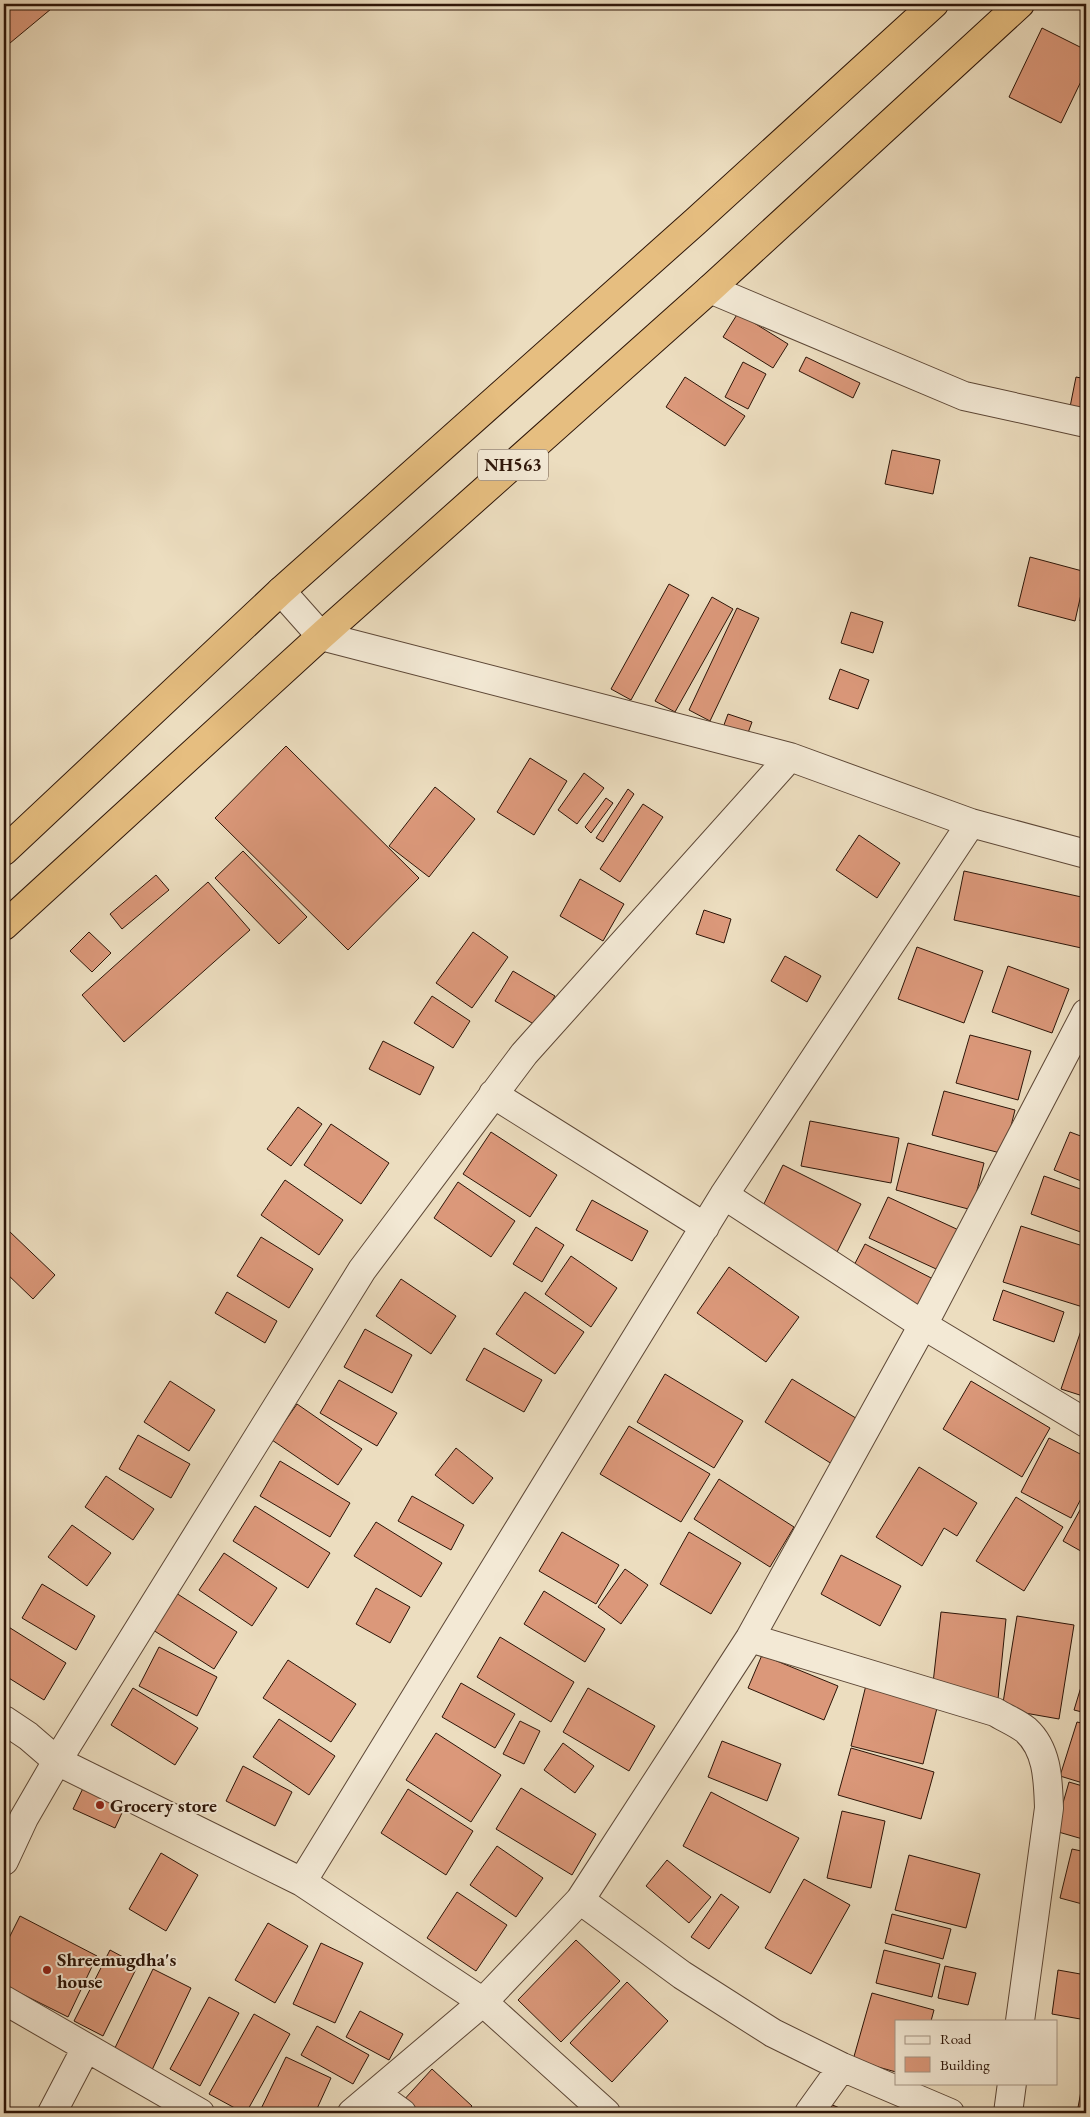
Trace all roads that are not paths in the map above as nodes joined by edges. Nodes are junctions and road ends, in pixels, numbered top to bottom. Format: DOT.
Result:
graph roads {
  1 [pos="934,4"];
  2 [pos="1020,4"];
  3 [pos="710,288"];
  4 [pos="1086,423"];
  5 [pos="281,591"];
  6 [pos="321,636"];
  7 [pos="790,757"];
  8 [pos="971,823"];
  9 [pos="4,851"];
  10 [pos="1086,854"];
  11 [pos="4,926"];
  12 [pos="1086,1013"];
  13 [pos="493,1094"];
  14 [pos="724,1195"];
  15 [pos="705,1226"];
  16 [pos="923,1326"];
  17 [pos="1086,1423"];
  18 [pos="750,1638"];
  19 [pos="4,1720"];
  20 [pos="57,1761"];
  21 [pos="4,1861"];
  22 [pos="302,1882"];
  23 [pos="580,1900"];
  24 [pos="4,2000"];
  25 [pos="483,2002"];
  26 [pos="1020,2020"];
  27 [pos="86,2048"];
  28 [pos="842,2067"];
  29 [pos="1012,2084"];
  30 [pos="376,2094"];
  31 [pos="52,2113"];
  32 [pos="200,2113"];
  33 [pos="352,2113"];
  34 [pos="402,2113"];
  35 [pos="606,2113"];
  36 [pos="810,2113"];
  37 [pos="950,2113"];
  38 [pos="1008,2113"];
  1 -- 5 [label="highway, NH563"];
  2 -- 3 [label="highway, NH563"];
  3 -- 4 [label="street"];
  3 -- 6 [label="highway, NH563"];
  5 -- 6 [label="street"];
  5 -- 9 [label="highway, NH563"];
  6 -- 7 [label="street"];
  6 -- 11 [label="highway, NH563"];
  7 -- 8 [label="street"];
  7 -- 13 [label="street"];
  8 -- 10 [label="street"];
  8 -- 14 [label="street"];
  12 -- 16 [label="street"];
  13 -- 15 [label="street"];
  13 -- 20 [label="street"];
  14 -- 15 [label="street"];
  14 -- 16 [label="street"];
  15 -- 22 [label="street"];
  16 -- 17 [label="street"];
  16 -- 18 [label="street"];
  18 -- 23 [label="street"];
  18 -- 26 [label="street"];
  19 -- 20 [label="street"];
  20 -- 21 [label="street"];
  20 -- 22 [label="street"];
  22 -- 25 [label="street"];
  23 -- 25 [label="street"];
  23 -- 28 [label="street"];
  24 -- 27 [label="street"];
  25 -- 30 [label="street"];
  25 -- 35 [label="street"];
  27 -- 31 [label="street"];
  27 -- 32 [label="street"];
  28 -- 36 [label="street"];
  28 -- 37 [label="street"];
  29 -- 38 [label="street"];
  30 -- 33 [label="street"];
  30 -- 34 [label="street"];
}
